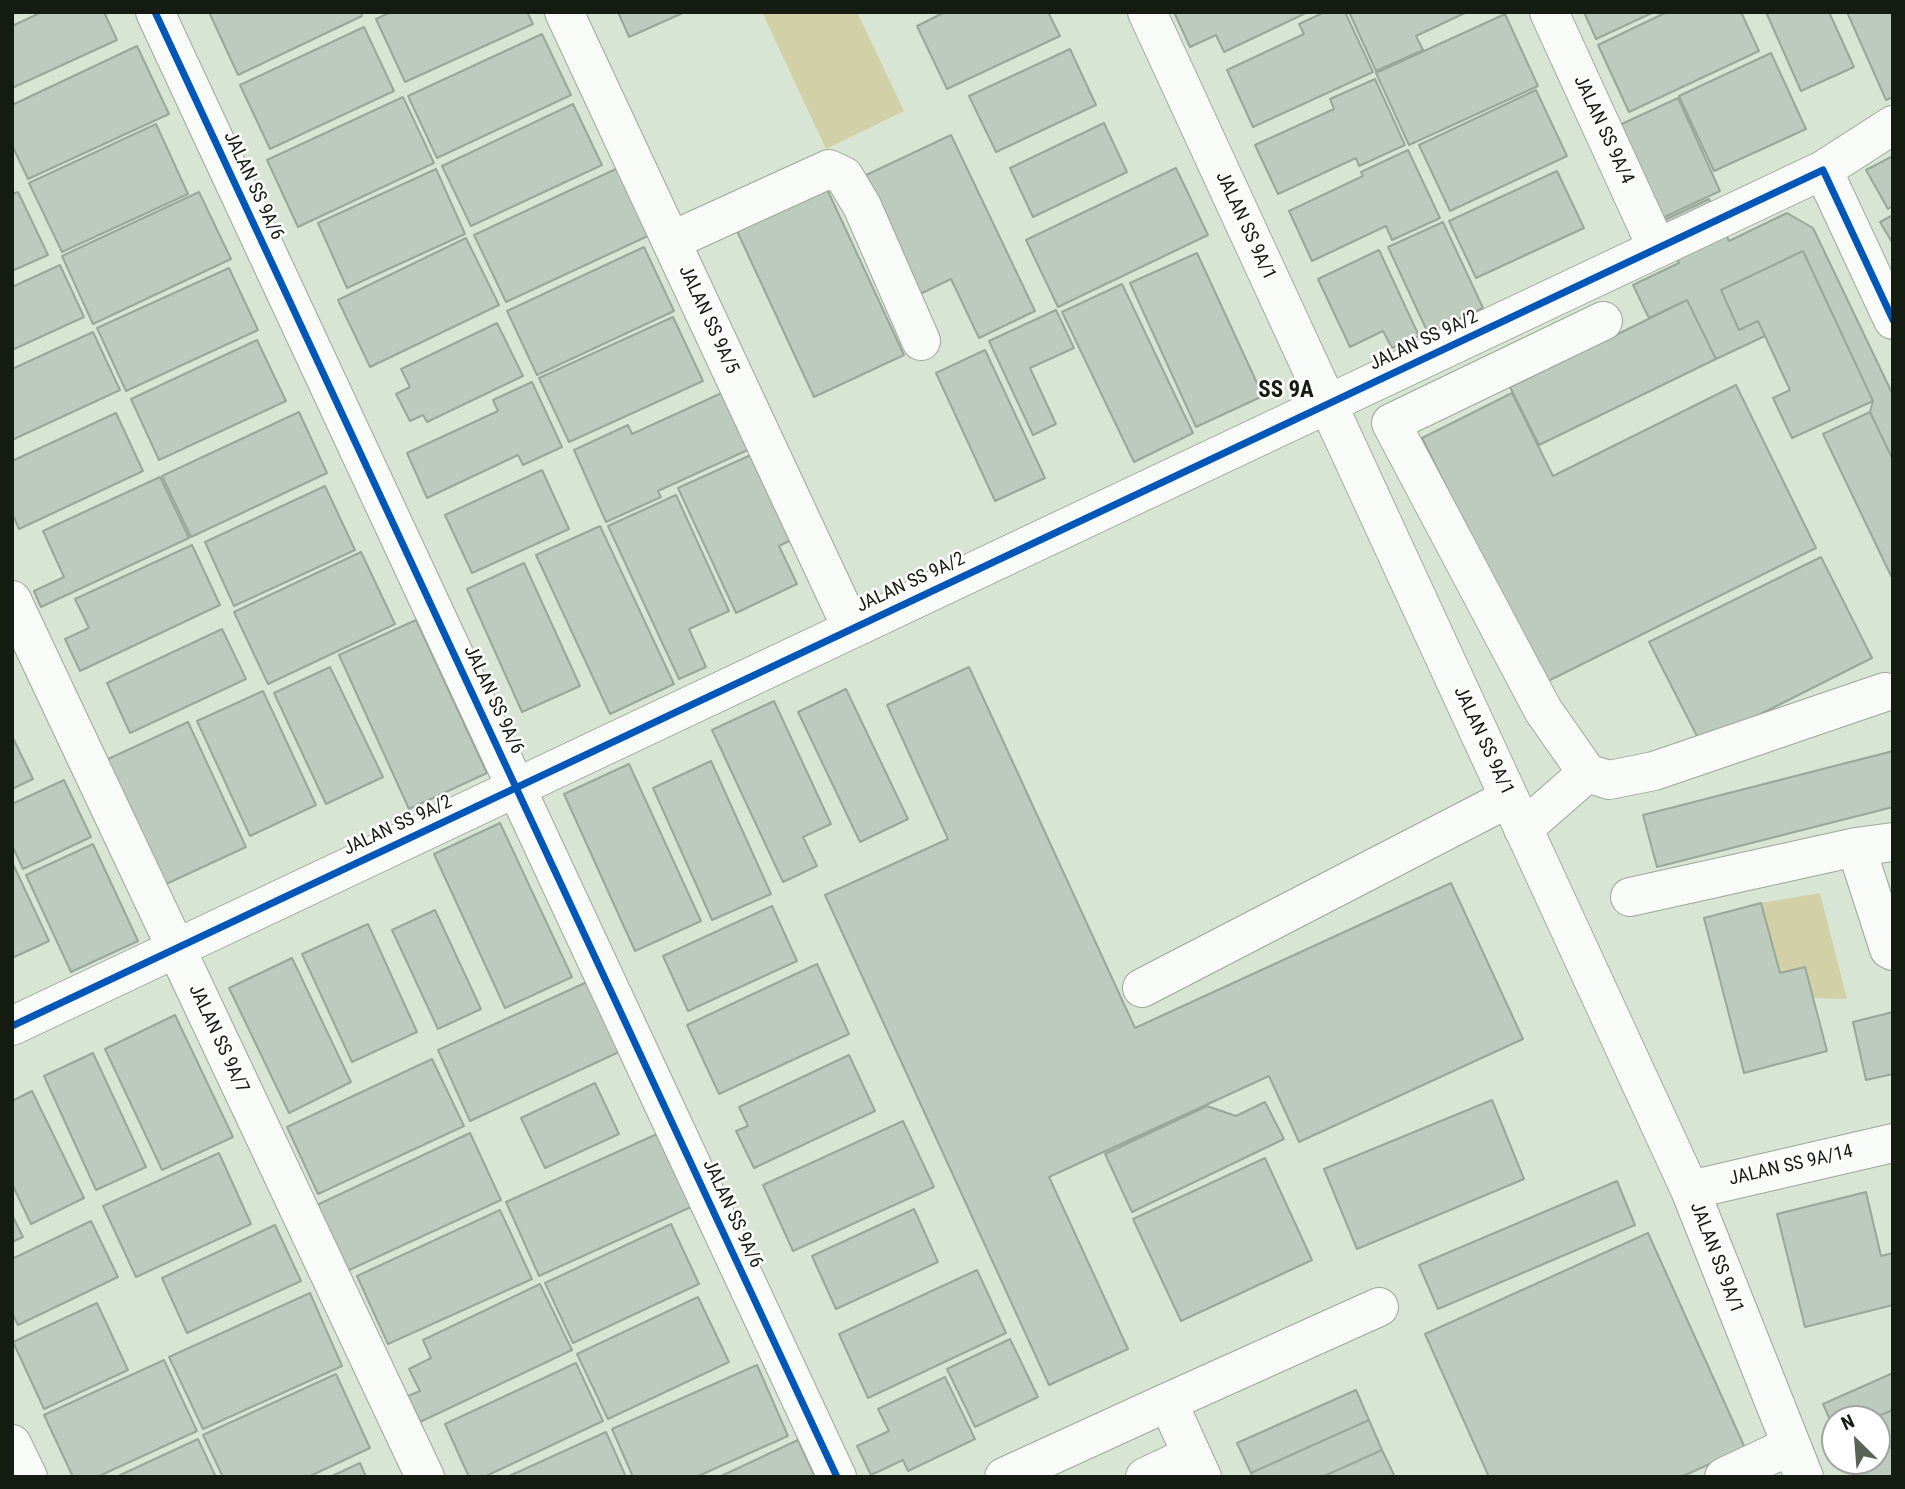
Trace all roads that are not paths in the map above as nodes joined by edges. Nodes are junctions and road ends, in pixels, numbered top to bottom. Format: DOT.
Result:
graph roads {
  1 [pos="155,12"];
  2 [pos="564,12"];
  3 [pos="1147,12"];
  4 [pos="1549,12"];
  5 [pos="1893,125"];
  6 [pos="1823,170"];
  7 [pos="671,241"];
  8 [pos="1657,248"];
  9 [pos="1893,320"];
  10 [pos="1603,321"];
  11 [pos="921,341"];
  12 [pos="1328,404"];
  13 [pos="12,600"];
  14 [pos="852,629"];
  15 [pos="1885,692"];
  16 [pos="1587,774"];
  17 [pos="516,788"];
  18 [pos="1516,813"];
  19 [pos="1875,845"];
  20 [pos="1630,897"];
  21 [pos="176,948"];
  22 [pos="1893,951"];
  23 [pos="1142,988"];
  24 [pos="12,1026"];
  25 [pos="1893,1143"];
  26 [pos="1690,1190"];
  27 [pos="1380,1307"];
  28 [pos="1168,1402"];
  29 [pos="12,1444"];
  30 [pos="1797,1461"];
  31 [pos="1197,1466"];
  32 [pos="28,1477"];
  33 [pos="425,1477"];
  34 [pos="838,1477"];
  35 [pos="1004,1477"];
  36 [pos="1145,1477"];
  37 [pos="1724,1477"];
  1 -- 17 [label="street, JALAN SS 9A/6"];
  2 -- 7 [label="street, JALAN SS 9A/5"];
  3 -- 12 [label="street, JALAN SS 9A/1"];
  4 -- 8 [label="street, JALAN SS 9A/4"];
  5 -- 6 [label="street, JALAN SS 9A/2"];
  6 -- 8 [label="street, JALAN SS 9A/2"];
  6 -- 9 [label="street"];
  7 -- 11 [label="street"];
  7 -- 14 [label="street, JALAN SS 9A/5"];
  8 -- 12 [label="street, JALAN SS 9A/2"];
  10 -- 16 [label="street"];
  12 -- 14 [label="street, JALAN SS 9A/2"];
  12 -- 18 [label="street, JALAN SS 9A/1"];
  13 -- 21 [label="street, JALAN SS 9A/7"];
  14 -- 17 [label="street, JALAN SS 9A/2"];
  15 -- 16 [label="street"];
  16 -- 18 [label="street"];
  17 -- 21 [label="street, JALAN SS 9A/2"];
  17 -- 34 [label="street, JALAN SS 9A/6"];
  18 -- 23 [label="street"];
  18 -- 26 [label="street, JALAN SS 9A/1"];
  19 -- 20 [label="street"];
  19 -- 22 [label="street"];
  21 -- 24 [label="street, JALAN SS 9A/2"];
  21 -- 33 [label="street, JALAN SS 9A/7"];
  25 -- 26 [label="street, JALAN SS 9A/14"];
  26 -- 30 [label="street, JALAN SS 9A/1"];
  27 -- 28 [label="street"];
  28 -- 31 [label="street"];
  28 -- 35 [label="street"];
  29 -- 32 [label="street"];
  30 -- 37 [label="street"];
  31 -- 36 [label="street"];
}
